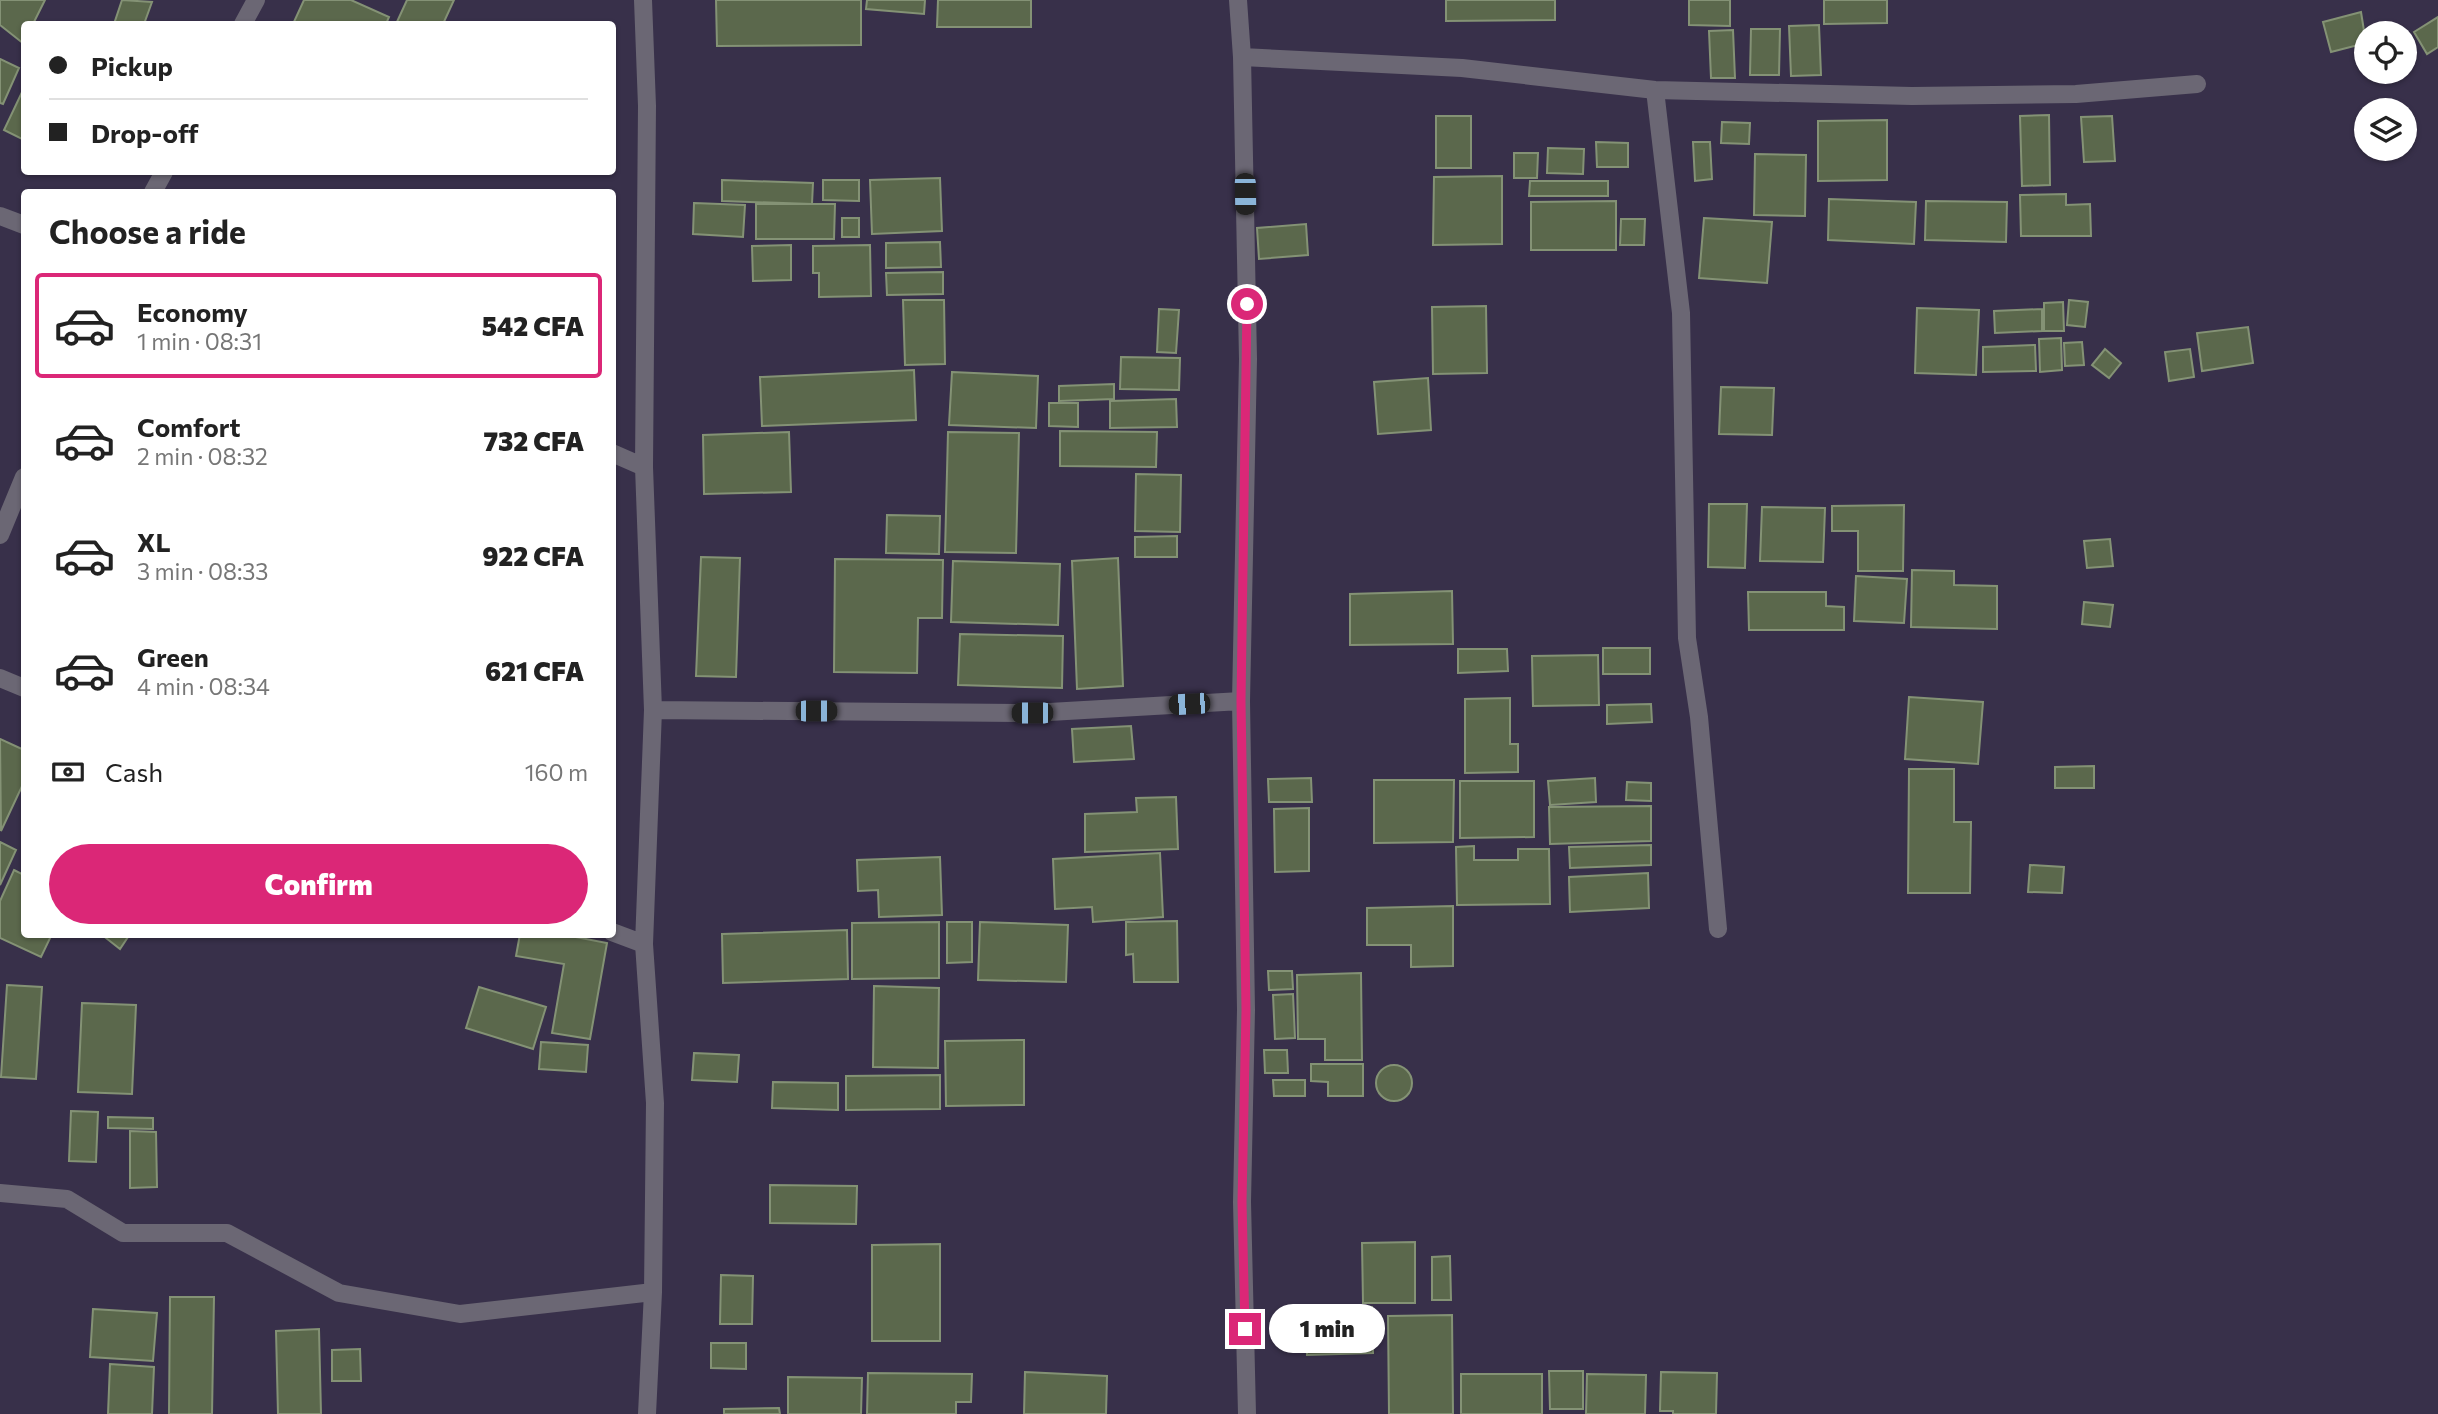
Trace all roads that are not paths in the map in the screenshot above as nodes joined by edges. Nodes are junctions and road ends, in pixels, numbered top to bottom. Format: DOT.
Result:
graph roads {
  1 [pos="256,0"];
  2 [pos="643,0"];
  3 [pos="1238,0"];
  4 [pos="245,21"];
  5 [pos="1242,57"];
  6 [pos="2197,83"];
  7 [pos="1655,90"];
  8 [pos="0,216"];
  9 [pos="21,224"];
  10 [pos="616,455"];
  11 [pos="644,467"];
  12 [pos="21,484"];
  13 [pos="0,535"];
  14 [pos="0,678"];
  15 [pos="21,687"];
  16 [pos="1241,701"];
  17 [pos="653,710"];
  18 [pos="1718,929"];
  19 [pos="616,934"];
  20 [pos="644,944"];
  21 [pos="0,1192"];
  22 [pos="653,1292"];
  23 [pos="648,1414"];
  24 [pos="1247,1414"];
  1 -- 4 [label="street"];
  2 -- 11 [label="street"];
  3 -- 5 [label="street"];
  5 -- 7 [label="street"];
  5 -- 16 [label="street"];
  6 -- 7 [label="street"];
  7 -- 18 [label="street"];
  8 -- 9 [label="street"];
  10 -- 11 [label="street"];
  11 -- 17 [label="street"];
  12 -- 13 [label="street"];
  14 -- 15 [label="street"];
  16 -- 17 [label="street"];
  16 -- 24 [label="street"];
  17 -- 20 [label="street"];
  19 -- 20 [label="street"];
  20 -- 22 [label="street"];
  21 -- 22 [label="street"];
  22 -- 23 [label="street"];
}
